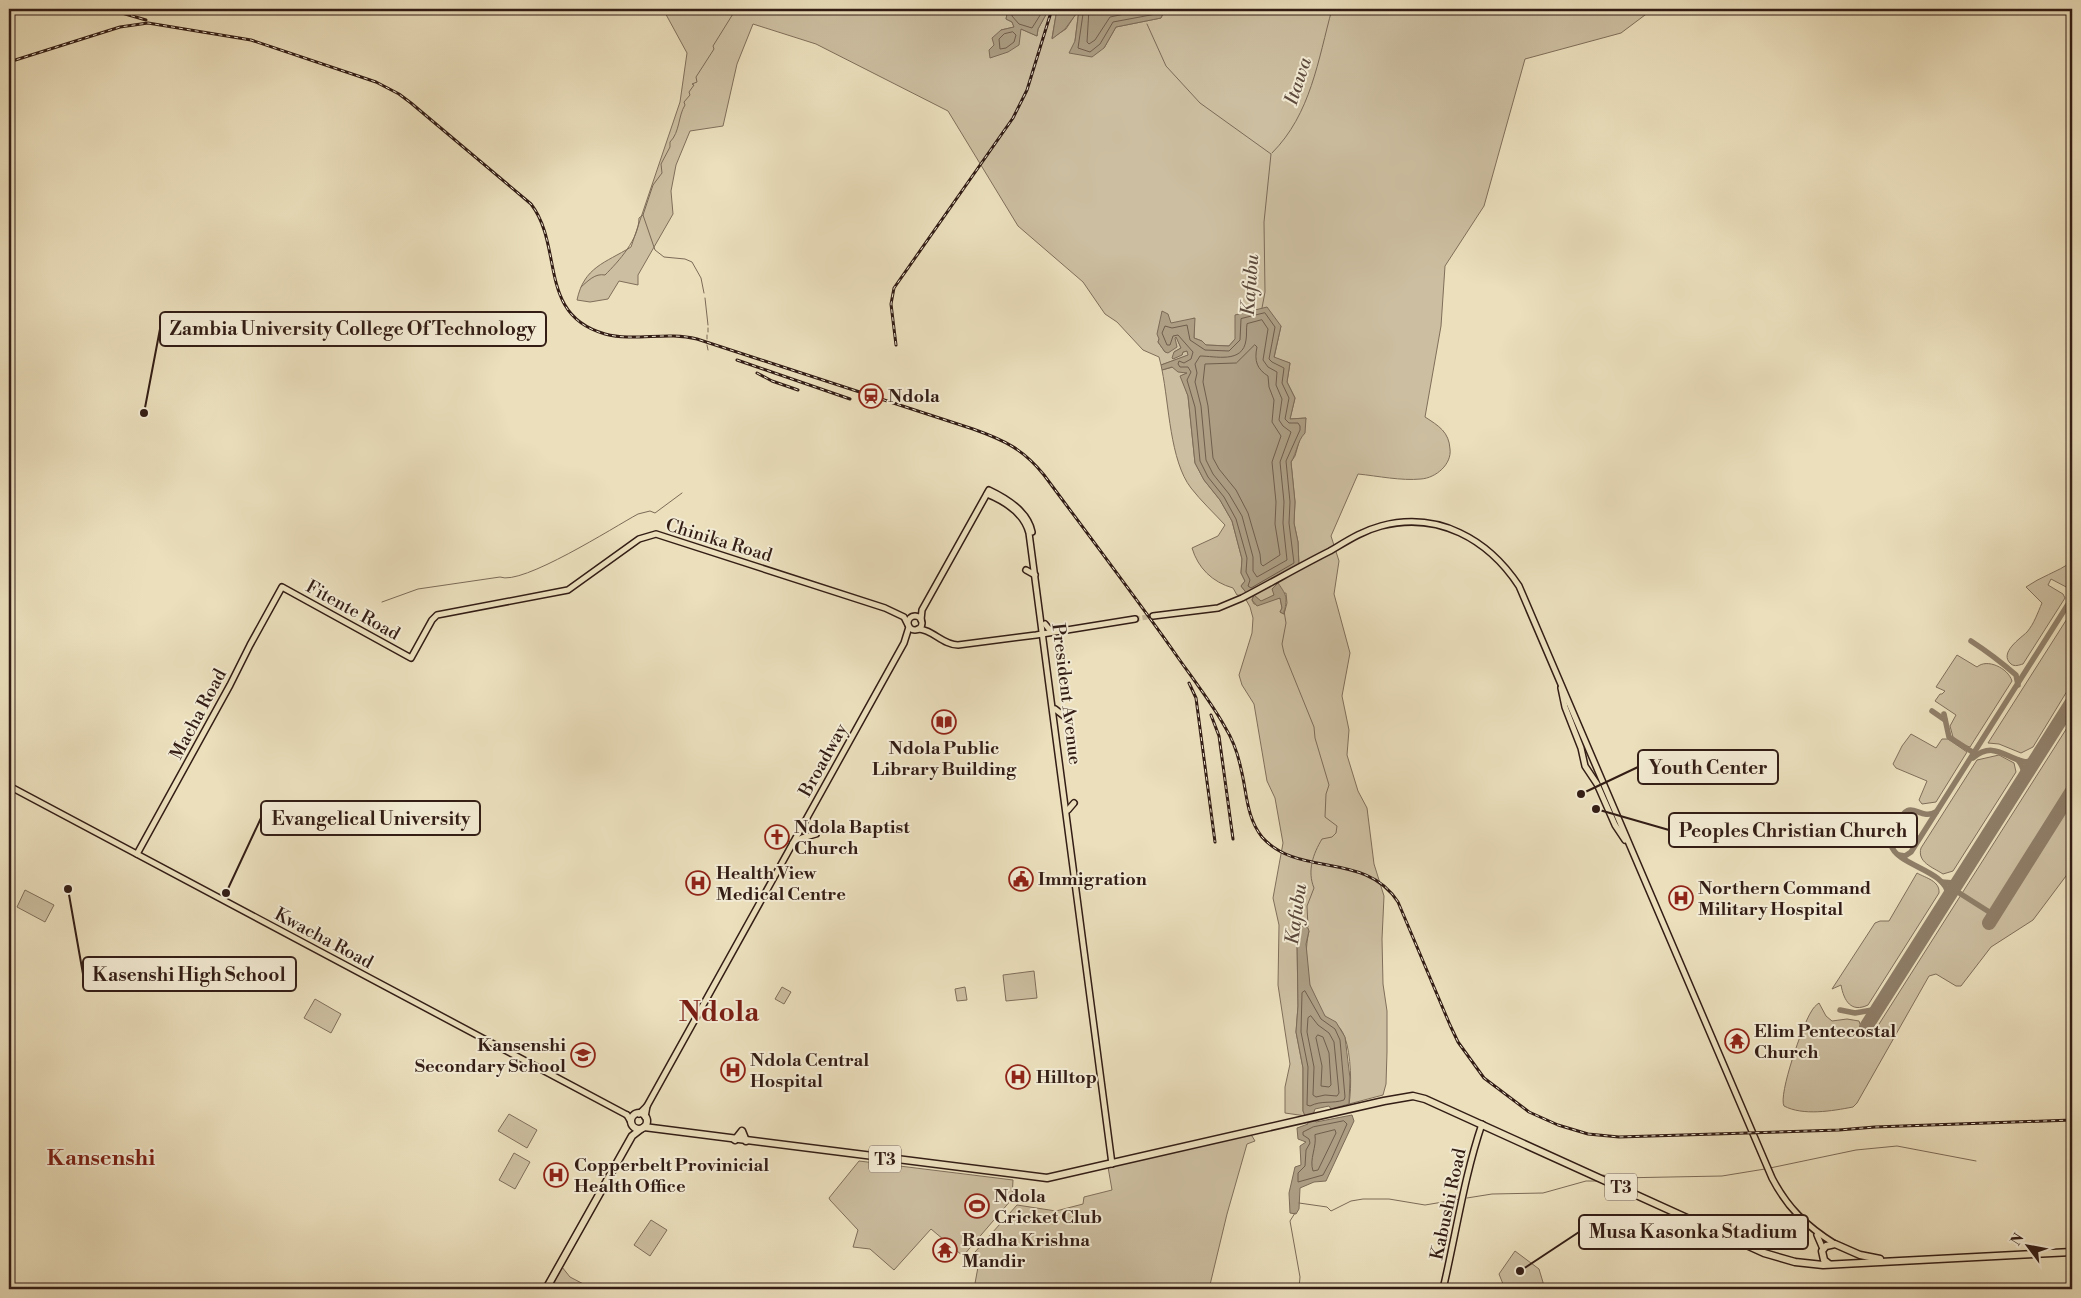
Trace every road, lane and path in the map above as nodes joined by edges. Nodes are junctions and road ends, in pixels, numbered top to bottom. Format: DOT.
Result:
graph roads {
  1 [pos="1032,547"];
  2 [pos="1033,560"];
  3 [pos="1035,575"];
  4 [pos="282,587"];
  5 [pos="922,610"];
  6 [pos="1153,616"];
  7 [pos="904,617"];
  8 [pos="913,617"];
  9 [pos="1135,618"];
  10 [pos="921,621"];
  11 [pos="909,626"];
  12 [pos="916,630"];
  13 [pos="1044,630"];
  14 [pos="1055,631"];
  15 [pos="1036,634"];
  16 [pos="907,638"];
  17 [pos="1045,641"];
  18 [pos="411,658"];
  19 [pos="1569,709"];
  20 [pos="1054,710"];
  21 [pos="1056,725"];
  22 [pos="9,786"];
  23 [pos="1065,796"];
  24 [pos="1067,809"];
  25 [pos="1615,819"];
  26 [pos="816,834"];
  27 [pos="793,843"];
  28 [pos="136,854"];
  29 [pos="627,1115"];
  30 [pos="642,1116"];
  31 [pos="632,1124"];
  32 [pos="1482,1124"];
  33 [pos="642,1128"];
  34 [pos="657,1128"];
  35 [pos="632,1136"];
  36 [pos="1112,1164"];
  37 [pos="1814,1231"];
  38 [pos="1834,1244"];
  39 [pos="1822,1250"];
  40 [pos="2072,1252"];
  41 [pos="1860,1255"];
  42 [pos="1894,1260"];
  43 [pos="1859,1263"];
  44 [pos="1805,1264"];
  45 [pos="1829,1264"];
  46 [pos="546,1289"];
  47 [pos="1443,1289"];
  1 -- 2 [label="main road, President Avenue"];
  1 -- 5 [label="main road, President Avenue"];
  1 -- 13 [label="main road, President Avenue"];
  2 -- 3 [label="main road, President Avenue"];
  2 -- 3 [label="main road"];
  3 -- 13 [label="main road, President Avenue"];
  4 -- 18 [label="main road, Fitente Road"];
  4 -- 28 [label="main road, Macha Road"];
  5 -- 8 [label="main road"];
  5 -- 10 [label="main road"];
  6 -- 19 [label="main road"];
  7 -- 8 [label="main road"];
  7 -- 11 [label="main road"];
  7 -- 18 [label="main road, Chinika Road"];
  8 -- 10 [label="main road"];
  8 -- 11 [label="main road"];
  9 -- 14 [label="main road"];
  10 -- 12 [label="main road"];
  10 -- 15 [label="main road"];
  11 -- 12 [label="main road"];
  11 -- 16 [label="main road"];
  12 -- 15 [label="main road"];
  12 -- 16 [label="main road"];
  13 -- 14 [label="main road"];
  13 -- 14 [label="main road"];
  13 -- 15 [label="main road"];
  13 -- 17 [label="main road, President Avenue"];
  14 -- 17 [label="main road"];
  15 -- 17 [label="main road"];
  16 -- 27 [label="main road, Broadway"];
  17 -- 20 [label="main road, President Avenue"];
  19 -- 25 [label="main road"];
  19 -- 25 [label="main road"];
  20 -- 21 [label="main road, President Avenue"];
  20 -- 21 [label="main road"];
  20 -- 21 [label="main road"];
  21 -- 23 [label="main road, President Avenue"];
  22 -- 28 [label="main road, Kwacha Road"];
  23 -- 24 [label="main road, President Avenue"];
  23 -- 24 [label="main road"];
  23 -- 24 [label="main road"];
  24 -- 36 [label="main road, President Avenue"];
  25 -- 37 [label="main road"];
  26 -- 27 [label="main road"];
  27 -- 30 [label="main road, Broadway"];
  28 -- 29 [label="main road, Kwacha Road"];
  29 -- 30 [label="main road"];
  29 -- 31 [label="main road"];
  30 -- 31 [label="highway"];
  30 -- 33 [label="highway"];
  30 -- 34 [label="highway"];
  31 -- 33 [label="highway"];
  31 -- 35 [label="highway"];
  32 -- 36 [label="highway, T3"];
  32 -- 44 [label="highway, T3"];
  32 -- 47 [label="main road, Kabushi Road"];
  33 -- 34 [label="highway, T3"];
  33 -- 35 [label="highway"];
  34 -- 36 [label="highway, T3"];
  35 -- 46 [label="highway"];
  37 -- 38 [label="main road"];
  37 -- 39 [label="main road"];
  38 -- 39 [label="highway"];
  38 -- 41 [label="highway, T3"];
  39 -- 44 [label="highway"];
  39 -- 45 [label="highway"];
  40 -- 42 [label="highway, T3"];
  41 -- 42 [label="highway, T3"];
  41 -- 43 [label="highway"];
  42 -- 43 [label="highway, T3"];
  43 -- 45 [label="highway, T3"];
  44 -- 45 [label="highway, T3"];
}
